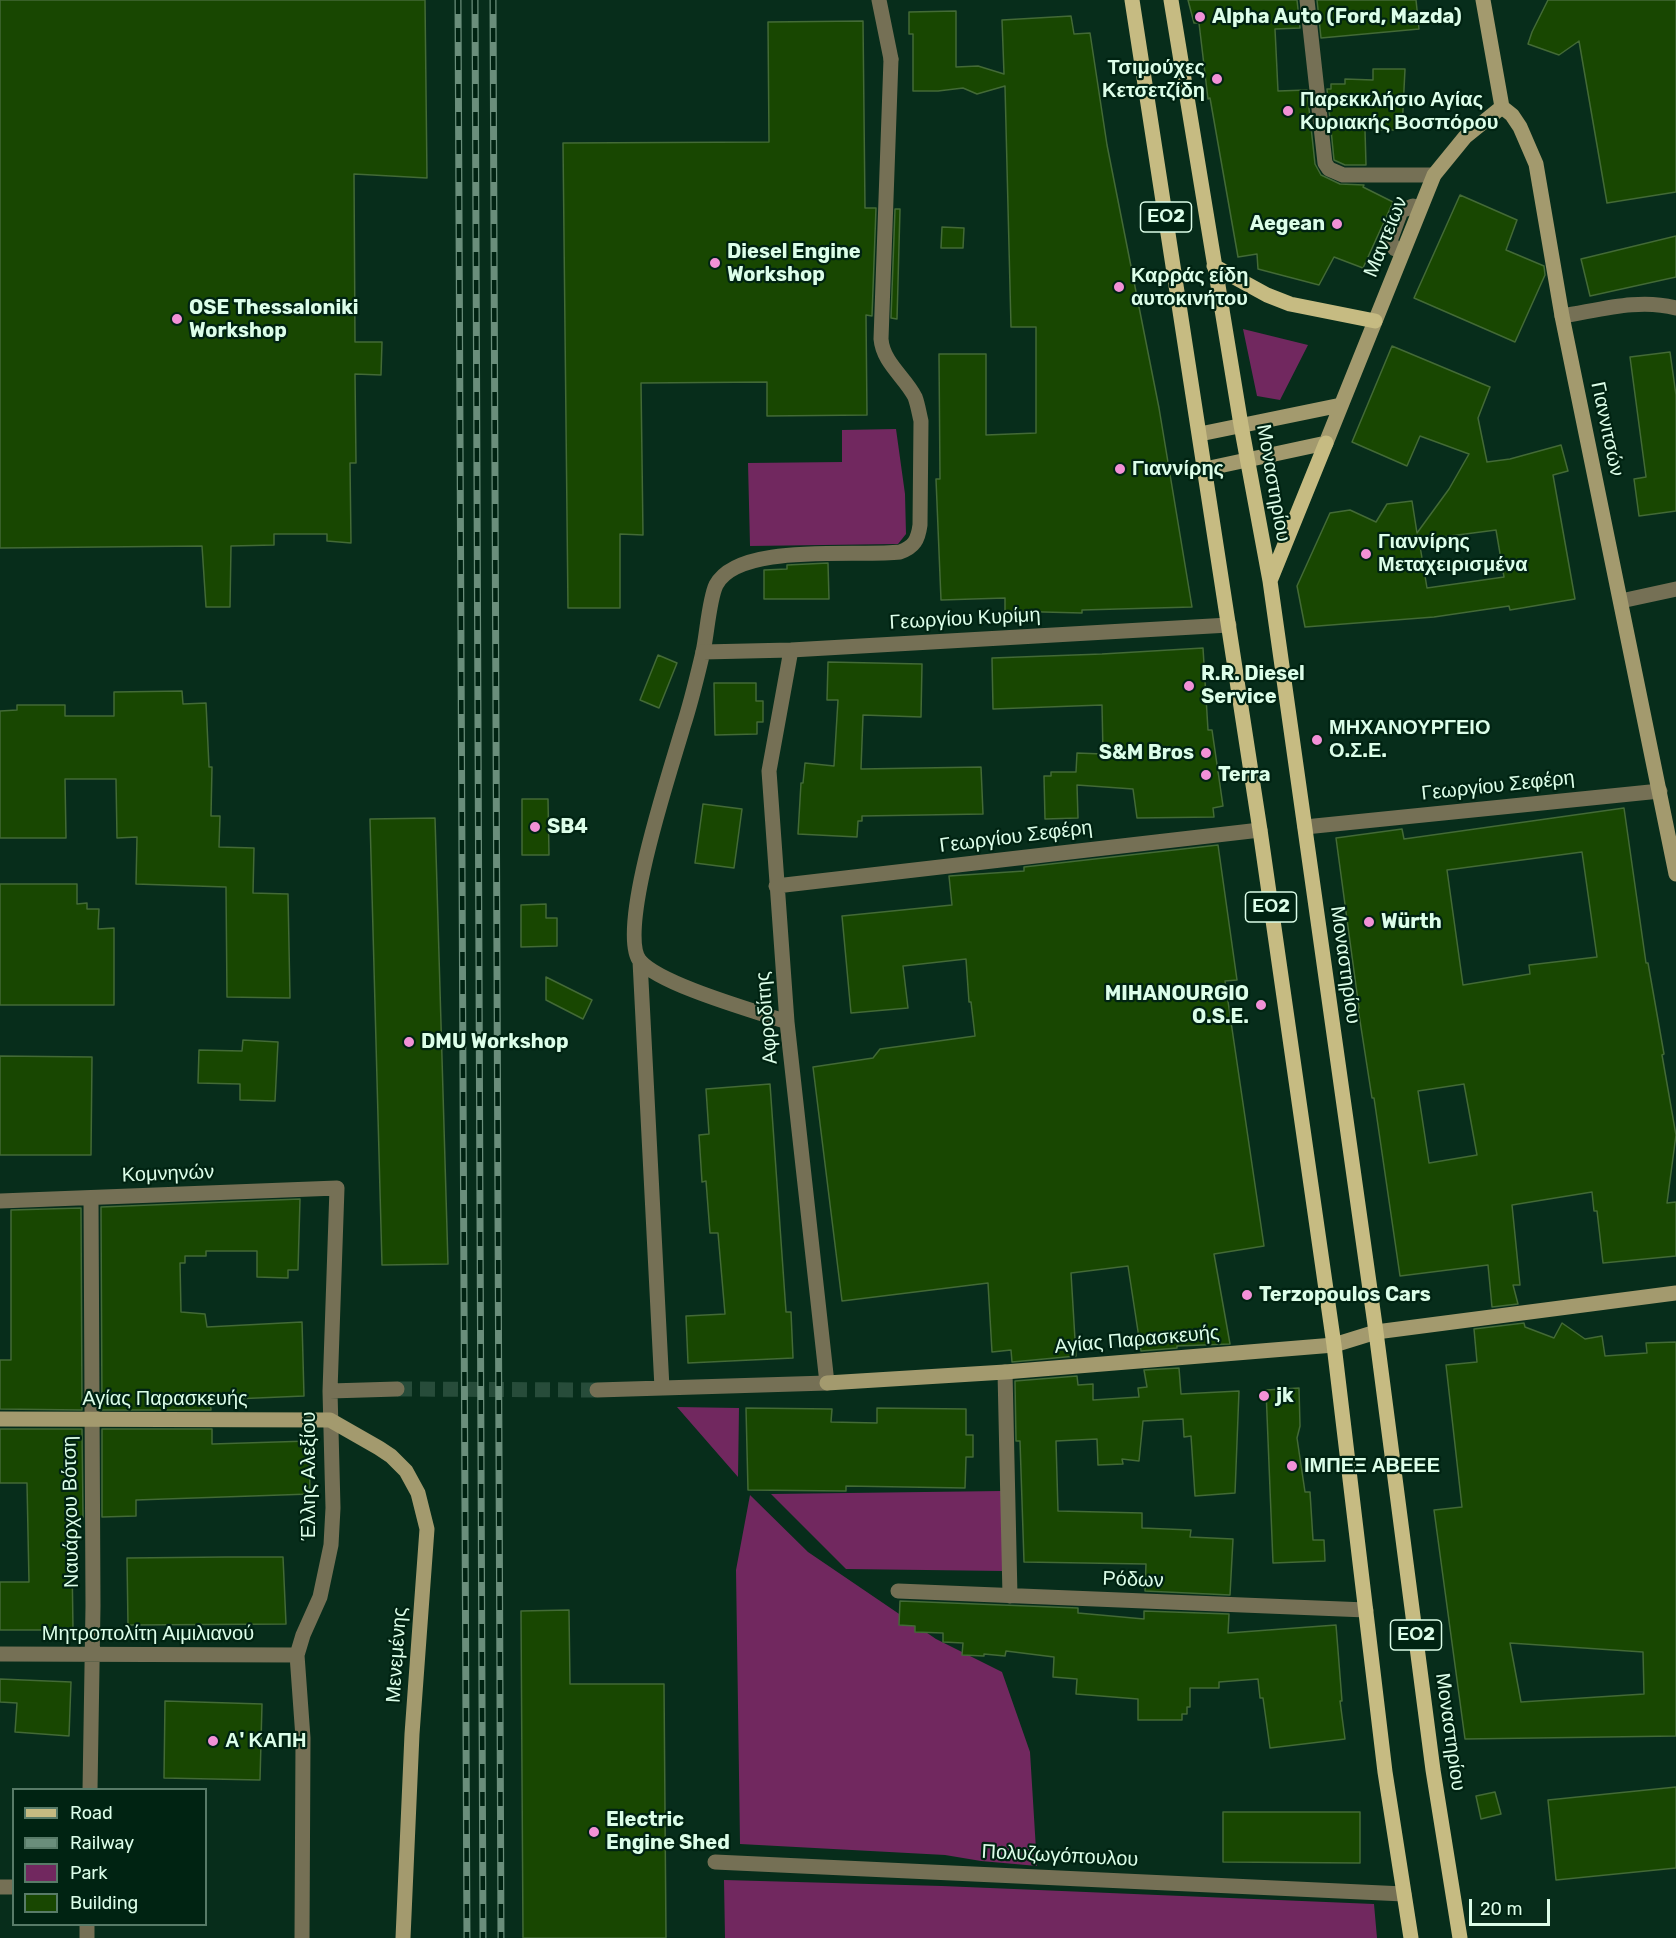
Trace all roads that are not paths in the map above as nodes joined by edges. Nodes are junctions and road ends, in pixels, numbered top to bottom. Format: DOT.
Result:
graph roads {
  1 [pos="879,0"];
  2 [pos="1132,0"];
  3 [pos="1171,0"];
  4 [pos="1307,0"];
  5 [pos="1484,0"];
  6 [pos="1502,107"];
  7 [pos="1434,175"];
  8 [pos="1413,206"];
  9 [pos="1395,249"];
  10 [pos="1214,266"];
  11 [pos="1676,308"];
  12 [pos="1562,316"];
  13 [pos="1375,321"];
  14 [pos="1341,405"];
  15 [pos="1241,425"];
  16 [pos="1200,434"];
  17 [pos="1326,443"];
  18 [pos="1247,460"];
  19 [pos="1205,469"];
  20 [pos="1270,581"];
  21 [pos="1676,590"];
  22 [pos="1621,601"];
  23 [pos="1229,625"];
  24 [pos="792,650"];
  25 [pos="703,652"];
  26 [pos="1660,790"];
  27 [pos="1305,827"];
  28 [pos="1260,830"];
  29 [pos="1676,874"];
  30 [pos="776,886"];
  31 [pos="640,961"];
  32 [pos="787,1022"];
  33 [pos="337,1188"];
  34 [pos="91,1198"];
  35 [pos="0,1201"];
  36 [pos="1676,1293"];
  37 [pos="1376,1332"];
  38 [pos="1334,1345"];
  39 [pos="1005,1372"];
  40 [pos="827,1383"];
  41 [pos="662,1388"];
  42 [pos="397,1389"];
  43 [pos="597,1390"];
  44 [pos="330,1391"];
  45 [pos="0,1419"];
  46 [pos="91,1420"];
  47 [pos="330,1420"];
  48 [pos="898,1592"];
  49 [pos="1010,1596"];
  50 [pos="1366,1610"];
  51 [pos="0,1654"];
  52 [pos="92,1654"];
  53 [pos="297,1655"];
  54 [pos="90,1788"];
  55 [pos="715,1862"];
  56 [pos="1404,1893"];
  57 [pos="302,1938"];
  58 [pos="403,1938"];
  59 [pos="1411,1938"];
  60 [pos="1460,1938"];
  1 -- 25 [label="street"];
  2 -- 16 [label="main road, ΕΟ2"];
  3 -- 10 [label="main road, Μοναστηρίου / ΕΟ2"];
  4 -- 7 [label="street"];
  5 -- 6 [label="street"];
  6 -- 7 [label="street, Μαντείων"];
  6 -- 12 [label="street, Γιαννιτσών"];
  7 -- 13 [label="street, Μαντείων"];
  8 -- 9 [label="street"];
  10 -- 13 [label="main road"];
  10 -- 15 [label="main road, Μοναστηρίου / ΕΟ2"];
  11 -- 12 [label="street"];
  12 -- 22 [label="street, Γιαννιτσών"];
  13 -- 14 [label="street, Μαντείων"];
  14 -- 15 [label="street"];
  14 -- 17 [label="street, Μαντείων"];
  15 -- 16 [label="street"];
  15 -- 18 [label="main road, Μοναστηρίου / ΕΟ2"];
  16 -- 19 [label="main road, ΕΟ2"];
  17 -- 18 [label="street"];
  17 -- 20 [label="main road"];
  18 -- 19 [label="street"];
  18 -- 20 [label="main road, Μοναστηρίου / ΕΟ2"];
  19 -- 23 [label="main road, ΕΟ2"];
  20 -- 27 [label="main road, Μοναστηρίου / ΕΟ2"];
  21 -- 22 [label="street"];
  22 -- 26 [label="street, Γιαννιτσών"];
  23 -- 24 [label="street, Γεωργίου Κυρίμη"];
  23 -- 28 [label="main road, ΕΟ2"];
  24 -- 25 [label="street, Γεωργίου Κυρίμη"];
  24 -- 30 [label="street, Αφροδίτης"];
  25 -- 31 [label="street"];
  26 -- 27 [label="street, Γεωργίου Σεφέρη"];
  26 -- 29 [label="street, Γιαννιτσών"];
  27 -- 37 [label="main road, Μοναστηρίου / ΕΟ2"];
  28 -- 30 [label="street, Γεωργίου Σεφέρη"];
  28 -- 38 [label="main road, ΕΟ2"];
  30 -- 32 [label="street, Αφροδίτης"];
  31 -- 32 [label="street"];
  31 -- 41 [label="street"];
  32 -- 40 [label="street, Αφροδίτης"];
  33 -- 34 [label="street, Κομνηνών"];
  33 -- 44 [label="street, Έλλης Αλεξίου"];
  34 -- 35 [label="street, Κομνηνών"];
  34 -- 46 [label="street, Ναυάρχου Βότση"];
  36 -- 37 [label="street, Αγίας Παρασκευής"];
  37 -- 38 [label="street, Αγίας Παρασκευής"];
  37 -- 60 [label="main road, Μοναστηρίου / ΕΟ2"];
  38 -- 39 [label="street, Αγίας Παρασκευής"];
  38 -- 50 [label="main road, ΕΟ2"];
  39 -- 40 [label="street, Αγίας Παρασκευής"];
  39 -- 49 [label="street"];
  40 -- 41 [label="street, Αγίας Παρασκευής"];
  41 -- 43 [label="street, Αγίας Παρασκευής"];
  42 -- 44 [label="street"];
  44 -- 47 [label="street, Έλλης Αλεξίου"];
  45 -- 46 [label="street, Αγίας Παρασκευής"];
  46 -- 47 [label="street, Αγίας Παρασκευής"];
  46 -- 52 [label="street, Ναυάρχου Βότση"];
  47 -- 53 [label="street, Έλλης Αλεξίου"];
  47 -- 58 [label="street, Μενεμένης"];
  48 -- 49 [label="street, Ρόδων"];
  49 -- 50 [label="street, Ρόδων"];
  50 -- 56 [label="main road, ΕΟ2"];
  51 -- 52 [label="street, Μητροπολίτη Αιμιλιανού"];
  52 -- 53 [label="street, Μητροπολίτη Αιμιλιανού"];
  52 -- 54 [label="street, Ναυάρχου Βότση"];
  53 -- 57 [label="street, Έλλης Αλεξίου"];
  55 -- 56 [label="street, Πολυζωγόπουλου"];
  56 -- 59 [label="main road, ΕΟ2"];
}
